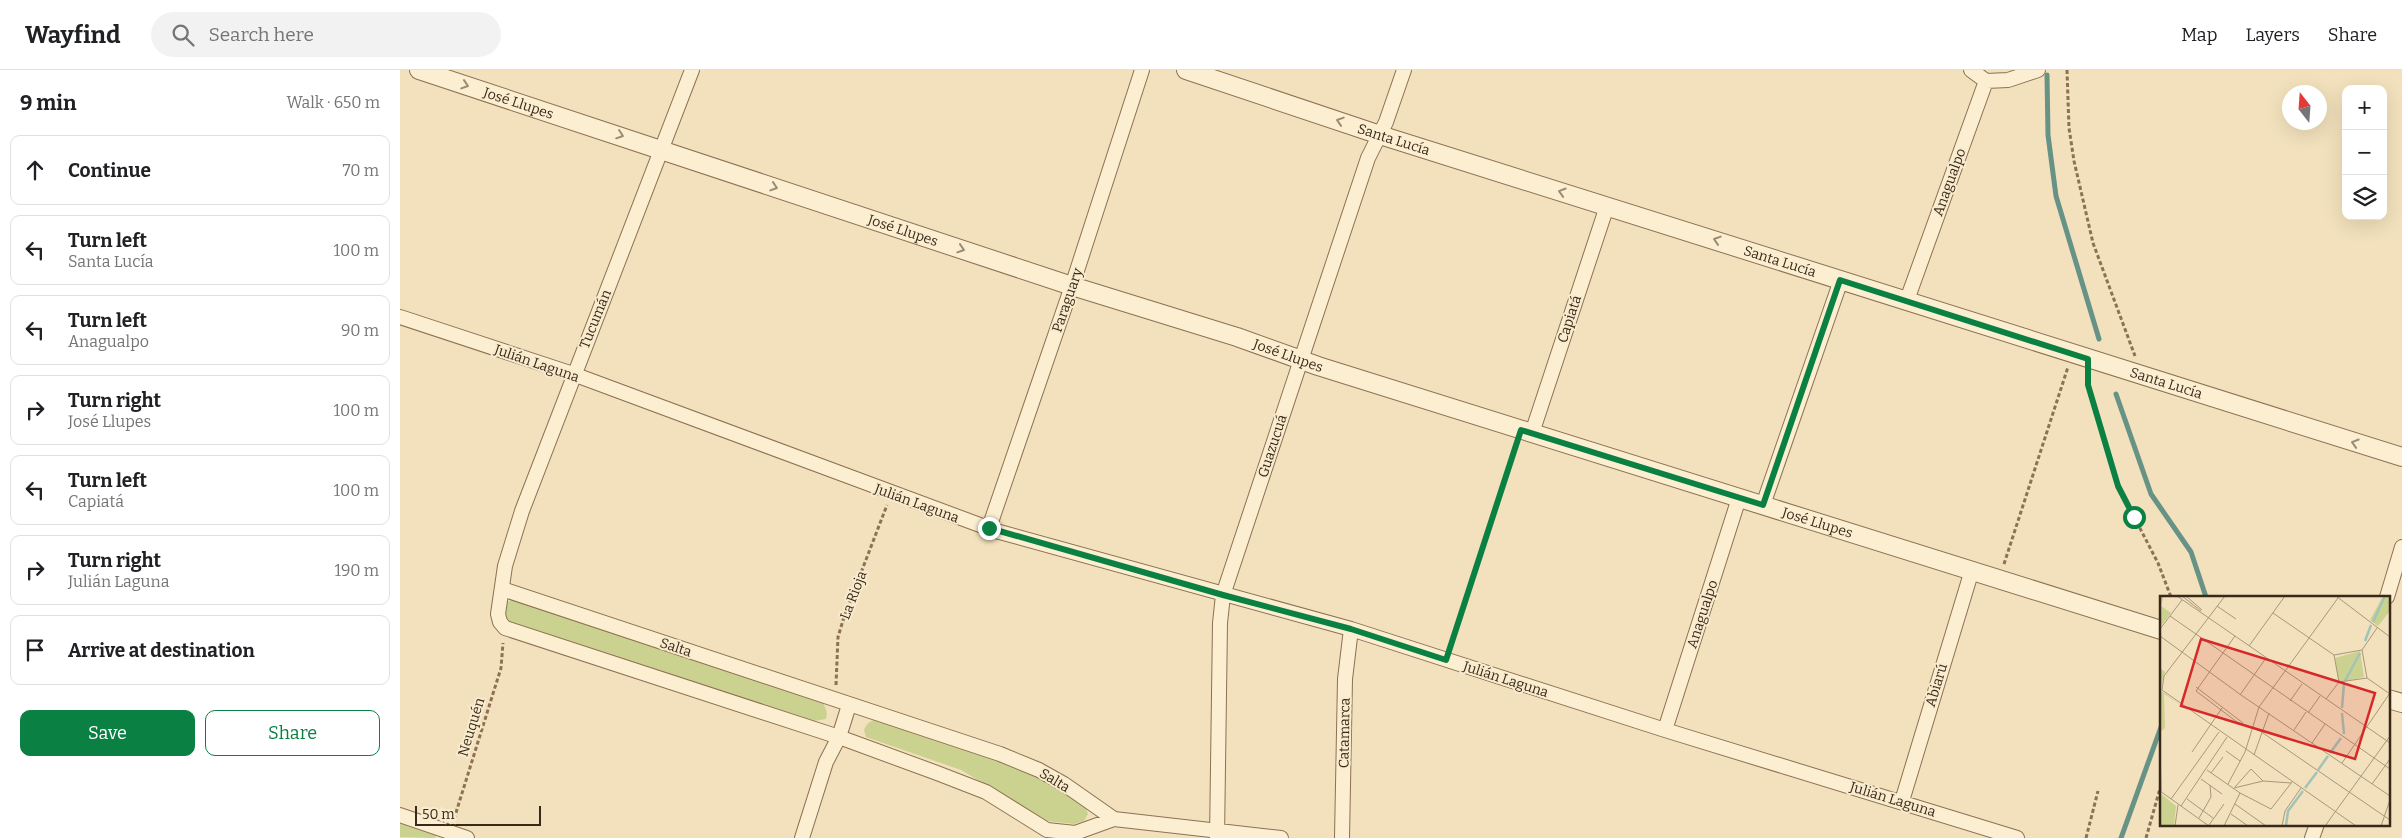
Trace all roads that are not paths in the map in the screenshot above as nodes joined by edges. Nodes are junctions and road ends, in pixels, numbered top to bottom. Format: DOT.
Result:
graph roads {
  1 [pos="419,70"];
  2 [pos="692,70"];
  3 [pos="1142,70"];
  4 [pos="1186,70"];
  5 [pos="1404,70"];
  6 [pos="1971,70"];
  7 [pos="2038,70"];
  8 [pos="1986,82"];
  9 [pos="1380,135"];
  10 [pos="662,150"];
  11 [pos="1606,206"];
  12 [pos="1840,280"];
  13 [pos="1072,286"];
  14 [pos="1907,300"];
  15 [pos="400,317"];
  16 [pos="1301,359"];
  17 [pos="573,374"];
  18 [pos="1526,431"];
  19 [pos="2402,458"];
  20 [pos="1739,498"];
  21 [pos="1763,505"];
  22 [pos="989,528"];
  23 [pos="2402,547"];
  24 [pos="1972,570"];
  25 [pos="502,589"];
  26 [pos="1223,595"];
  27 [pos="2387,596"];
  28 [pos="505,628"];
  29 [pos="1351,629"];
  30 [pos="2160,630"];
  31 [pos="843,702"];
  32 [pos="1665,730"];
  33 [pos="839,737"];
  34 [pos="1902,802"];
  35 [pos="400,815"];
  36 [pos="1114,819"];
  37 [pos="2316,826"];
  38 [pos="1217,834"];
  39 [pos="468,838"];
  40 [pos="802,838"];
  41 [pos="1281,838"];
  42 [pos="1342,838"];
  43 [pos="2017,838"];
  44 [pos="2312,838"];
  1 -- 10 [label="street, José Llupes, one-way"];
  2 -- 10 [label="street, Tucumán"];
  3 -- 13 [label="street, Paraguary"];
  9 -- 4 [label="street, Santa Lucía, one-way"];
  5 -- 9 [label="street, Guazucuá"];
  6 -- 8 [label="street"];
  7 -- 8 [label="street"];
  8 -- 14 [label="street, Anagualpo"];
  11 -- 9 [label="street, Santa Lucía, one-way"];
  9 -- 16 [label="street, Guazucuá"];
  10 -- 13 [label="street, José Llupes, one-way"];
  10 -- 17 [label="street, Tucumán"];
  12 -- 11 [label="street, Santa Lucía, one-way"];
  11 -- 18 [label="street, Capiatá"];
  12 -- 14 [label="street, Santa Lucía"];
  12 -- 21 [label="street"];
  13 -- 16 [label="street, José Llupes"];
  13 -- 22 [label="street, Paraguary"];
  19 -- 14 [label="street, Santa Lucía, one-way"];
  15 -- 17 [label="street, Julián Laguna"];
  16 -- 18 [label="street, José Llupes"];
  16 -- 26 [label="street, Guazucuá"];
  17 -- 22 [label="street, Julián Laguna"];
  17 -- 25 [label="street, Tucumán"];
  18 -- 20 [label="street, José Llupes"];
  20 -- 21 [label="street, José Llupes"];
  20 -- 32 [label="street, Anagualpo"];
  21 -- 24 [label="street, José Llupes"];
  22 -- 26 [label="street, Julián Laguna"];
  23 -- 27 [label="street"];
  24 -- 30 [label="street, José Llupes"];
  24 -- 34 [label="street, Abiarú"];
  25 -- 28 [label="street, Tucumán"];
  25 -- 31 [label="street, Salta"];
  26 -- 29 [label="street, Julián Laguna"];
  26 -- 38 [label="street, Guazucuá"];
  28 -- 33 [label="street, Salta"];
  29 -- 32 [label="street, Julián Laguna"];
  29 -- 42 [label="street, Catamarca"];
  31 -- 33 [label="street"];
  31 -- 36 [label="street, Salta"];
  32 -- 34 [label="street, Julián Laguna"];
  33 -- 36 [label="street, Salta"];
  33 -- 40 [label="street"];
  34 -- 43 [label="street, Julián Laguna"];
  35 -- 39 [label="street"];
  36 -- 38 [label="street, Salta"];
  37 -- 44 [label="street"];
  38 -- 41 [label="street, Salta"];
}
